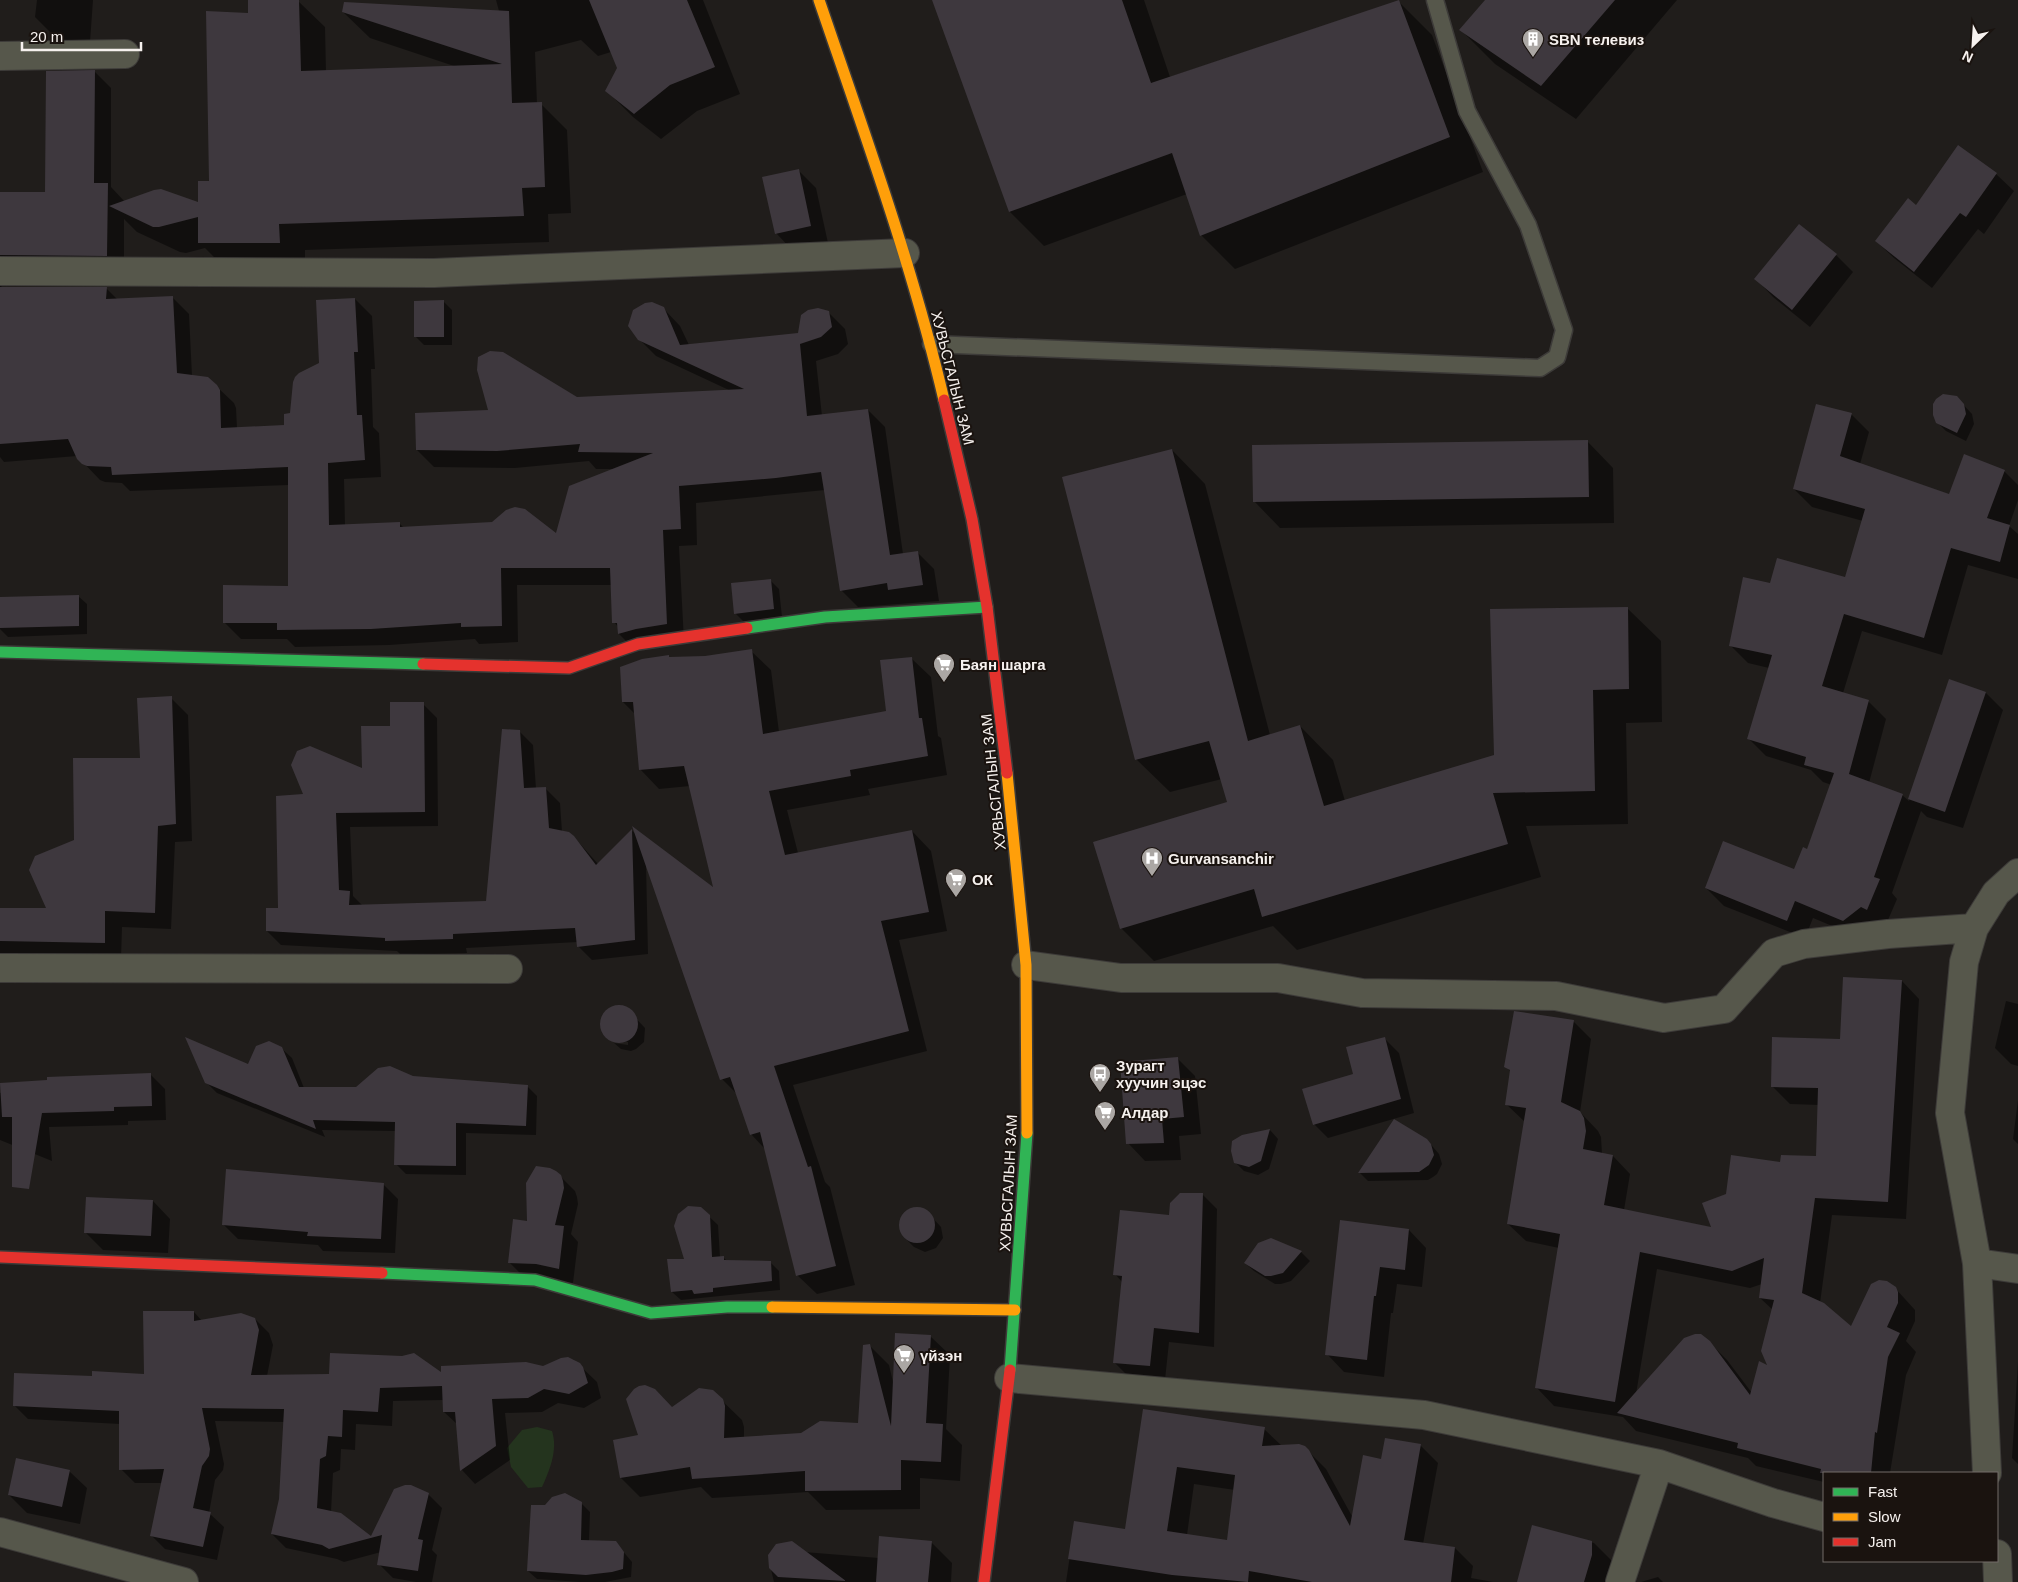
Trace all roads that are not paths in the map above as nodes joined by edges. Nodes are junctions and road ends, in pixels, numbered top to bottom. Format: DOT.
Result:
graph roads {
  1 [pos="820,0"];
  2 [pos="1435,0"];
  3 [pos="124,54"];
  4 [pos="0,56"];
  5 [pos="905,253"];
  6 [pos="0,271"];
  7 [pos="931,344"];
  8 [pos="987,607"];
  9 [pos="0,652"];
  10 [pos="2018,873"];
  11 [pos="1974,928"];
  12 [pos="1026,965"];
  13 [pos="0,968"];
  14 [pos="508,969"];
  15 [pos="0,1257"];
  16 [pos="1977,1263"];
  17 [pos="2018,1269"];
  18 [pos="1015,1310"];
  19 [pos="1009,1378"];
  20 [pos="1659,1464"];
  21 [pos="1987,1472"];
  22 [pos="1823,1517"];
  23 [pos="0,1532"];
  24 [pos="184,1582"];
  25 [pos="984,1582"];
  26 [pos="1620,1582"];
  1 -- 5 [label="street, ХУВЬСГАЛЫН ЗАМ"];
  2 -- 7 [label="lane"];
  3 -- 4 [label="street"];
  5 -- 6 [label="street"];
  5 -- 7 [label="street, ХУВЬСГАЛЫН ЗАМ"];
  7 -- 8 [label="street, ХУВЬСГАЛЫН ЗАМ"];
  8 -- 9 [label="street"];
  8 -- 12 [label="street, ХУВЬСГАЛЫН ЗАМ"];
  10 -- 11 [label="street"];
  11 -- 12 [label="street"];
  11 -- 16 [label="street"];
  12 -- 18 [label="street, ХУВЬСГАЛЫН ЗАМ"];
  13 -- 14 [label="street"];
  15 -- 18 [label="street"];
  16 -- 17 [label="street"];
  16 -- 21 [label="street"];
  18 -- 19 [label="street, ХУВЬСГАЛЫН ЗАМ"];
  19 -- 20 [label="street"];
  19 -- 25 [label="street, ХУВЬСГАЛЫН ЗАМ"];
  20 -- 22 [label="street"];
  20 -- 26 [label="street"];
  23 -- 24 [label="street"];
}
